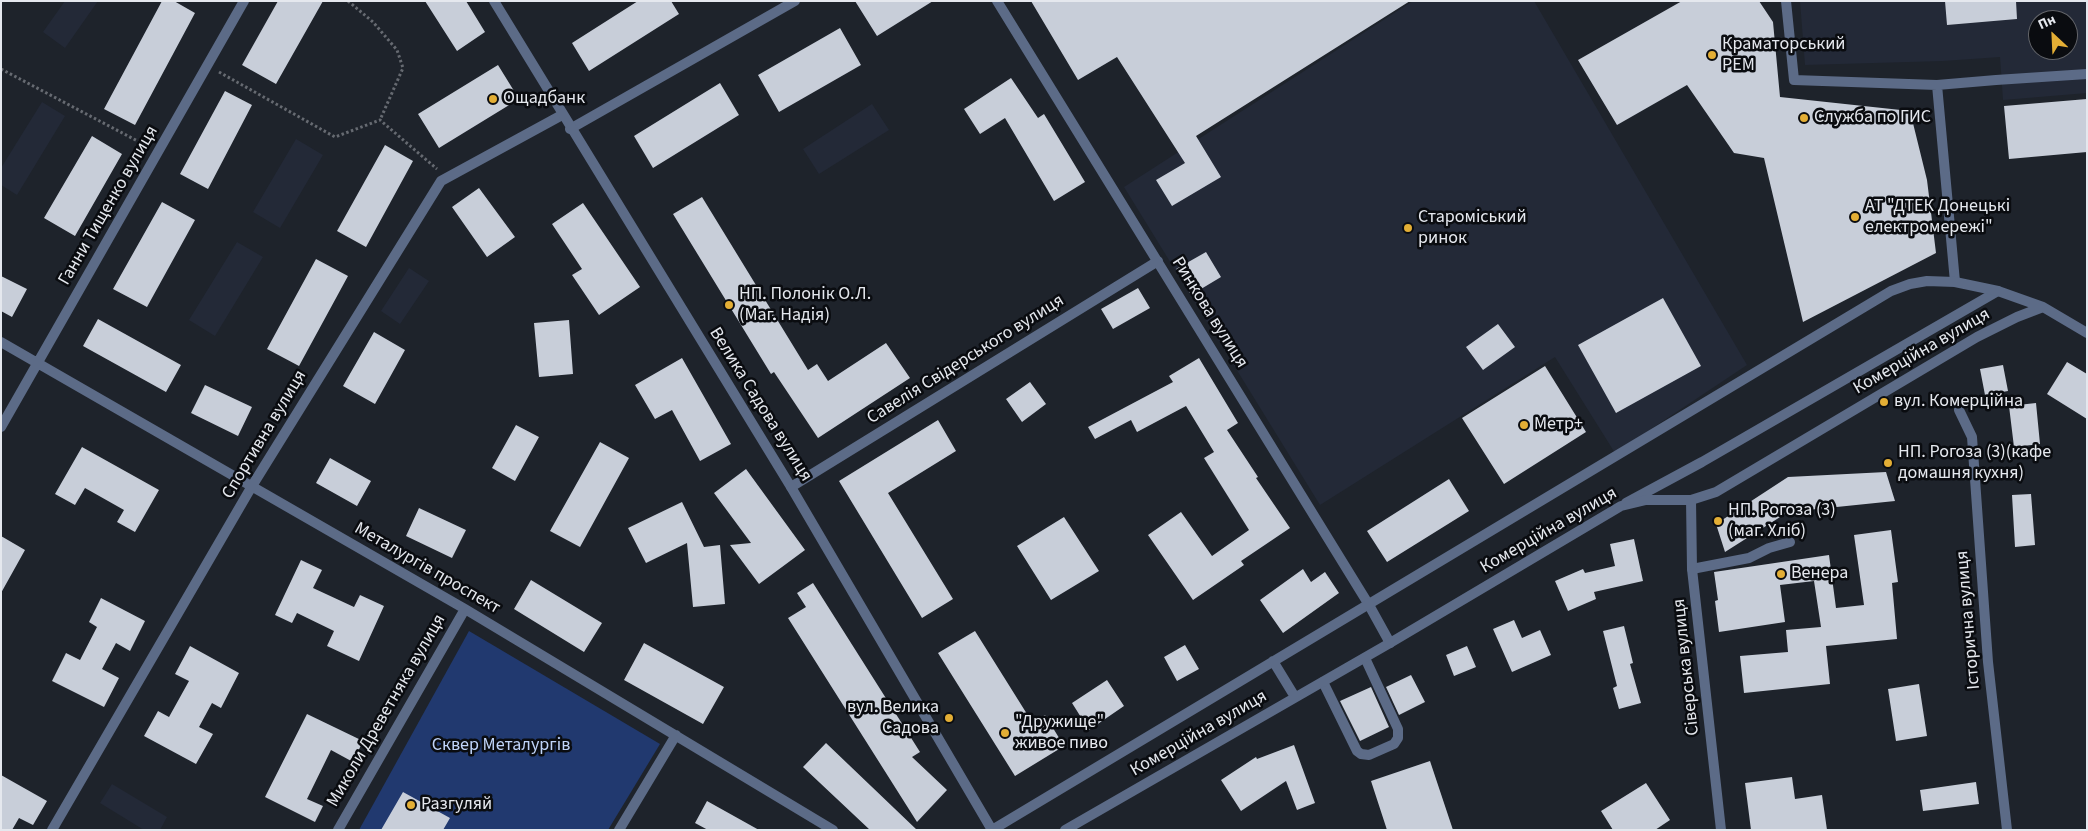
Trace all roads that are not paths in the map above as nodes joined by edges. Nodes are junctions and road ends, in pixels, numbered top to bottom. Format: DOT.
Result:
graph roads {
  1 [pos="244,1"];
  2 [pos="494,1"];
  3 [pos="795,1"];
  4 [pos="997,1"];
  5 [pos="1786,1"];
  6 [pos="2087,74"];
  7 [pos="1937,85"];
  8 [pos="562,115"];
  9 [pos="570,129"];
  10 [pos="1158,261"];
  11 [pos="1955,282"];
  12 [pos="1998,291"];
  13 [pos="2043,307"];
  14 [pos="2087,333"];
  15 [pos="1,342"];
  16 [pos="38,363"];
  17 [pos="1959,410"];
  18 [pos="1,427"];
  19 [pos="252,486"];
  20 [pos="791,487"];
  21 [pos="1692,500"];
  22 [pos="1621,506"];
  23 [pos="1790,542"];
  24 [pos="1692,569"];
  25 [pos="1369,605"];
  26 [pos="465,609"];
  27 [pos="1390,643"];
  28 [pos="1365,658"];
  29 [pos="1273,661"];
  30 [pos="1323,682"];
  31 [pos="1295,697"];
  32 [pos="676,735"];
  33 [pos="52,830"];
  34 [pos="338,830"];
  35 [pos="619,830"];
  36 [pos="834,830"];
  37 [pos="992,830"];
  38 [pos="1065,830"];
  39 [pos="1721,830"];
  40 [pos="2007,830"];
  1 -- 16 [label="street, Ганни Тищенко вулиця"];
  2 -- 8 [label="street, Велика Садова вулиця"];
  3 -- 9 [label="street"];
  4 -- 10 [label="street, Ринкова вулиця"];
  5 -- 7 [label="street"];
  6 -- 7 [label="street"];
  7 -- 11 [label="street"];
  8 -- 9 [label="street, Велика Садова вулиця"];
  8 -- 19 [label="street, Спортивна вулиця"];
  9 -- 20 [label="street, Велика Садова вулиця"];
  10 -- 20 [label="street, Савелія Свідерського вулиця"];
  10 -- 25 [label="street, Ринкова вулиця"];
  11 -- 12 [label="street, Комерційна вулиця"];
  11 -- 25 [label="street, Комерційна вулиця"];
  12 -- 13 [label="street, Комерційна вулиця"];
  12 -- 22 [label="street"];
  13 -- 14 [label="street"];
  13 -- 21 [label="street, Комерційна вулиця"];
  15 -- 16 [label="street, Металургів проспект"];
  16 -- 18 [label="street, Ганни Тищенко вулиця"];
  16 -- 19 [label="street, Металургів проспект"];
  17 -- 40 [label="street, Історична вулиця"];
  19 -- 26 [label="street, Металургів проспект"];
  19 -- 33 [label="street, Спортивна вулиця"];
  20 -- 37 [label="street, Велика Садова вулиця"];
  21 -- 22 [label="street, Комерційна вулиця"];
  21 -- 24 [label="street, Сіверська вулиця"];
  22 -- 27 [label="street, Комерційна вулиця"];
  23 -- 24 [label="street"];
  24 -- 39 [label="street, Сіверська вулиця"];
  25 -- 27 [label="street, Ринкова вулиця"];
  25 -- 29 [label="street, Комерційна вулиця"];
  26 -- 32 [label="street, Металургів проспект"];
  26 -- 34 [label="street, Миколи Древетняка вулиця"];
  27 -- 28 [label="street, Комерційна вулиця"];
  28 -- 30 [label="street, Комерційна вулиця"];
  28 -- 30 [label="street"];
  29 -- 31 [label="street"];
  29 -- 37 [label="street, Комерційна вулиця"];
  30 -- 31 [label="street, Комерційна вулиця"];
  31 -- 38 [label="street, Комерційна вулиця"];
  32 -- 35 [label="street"];
  32 -- 36 [label="street, Металургів проспект"];
}
